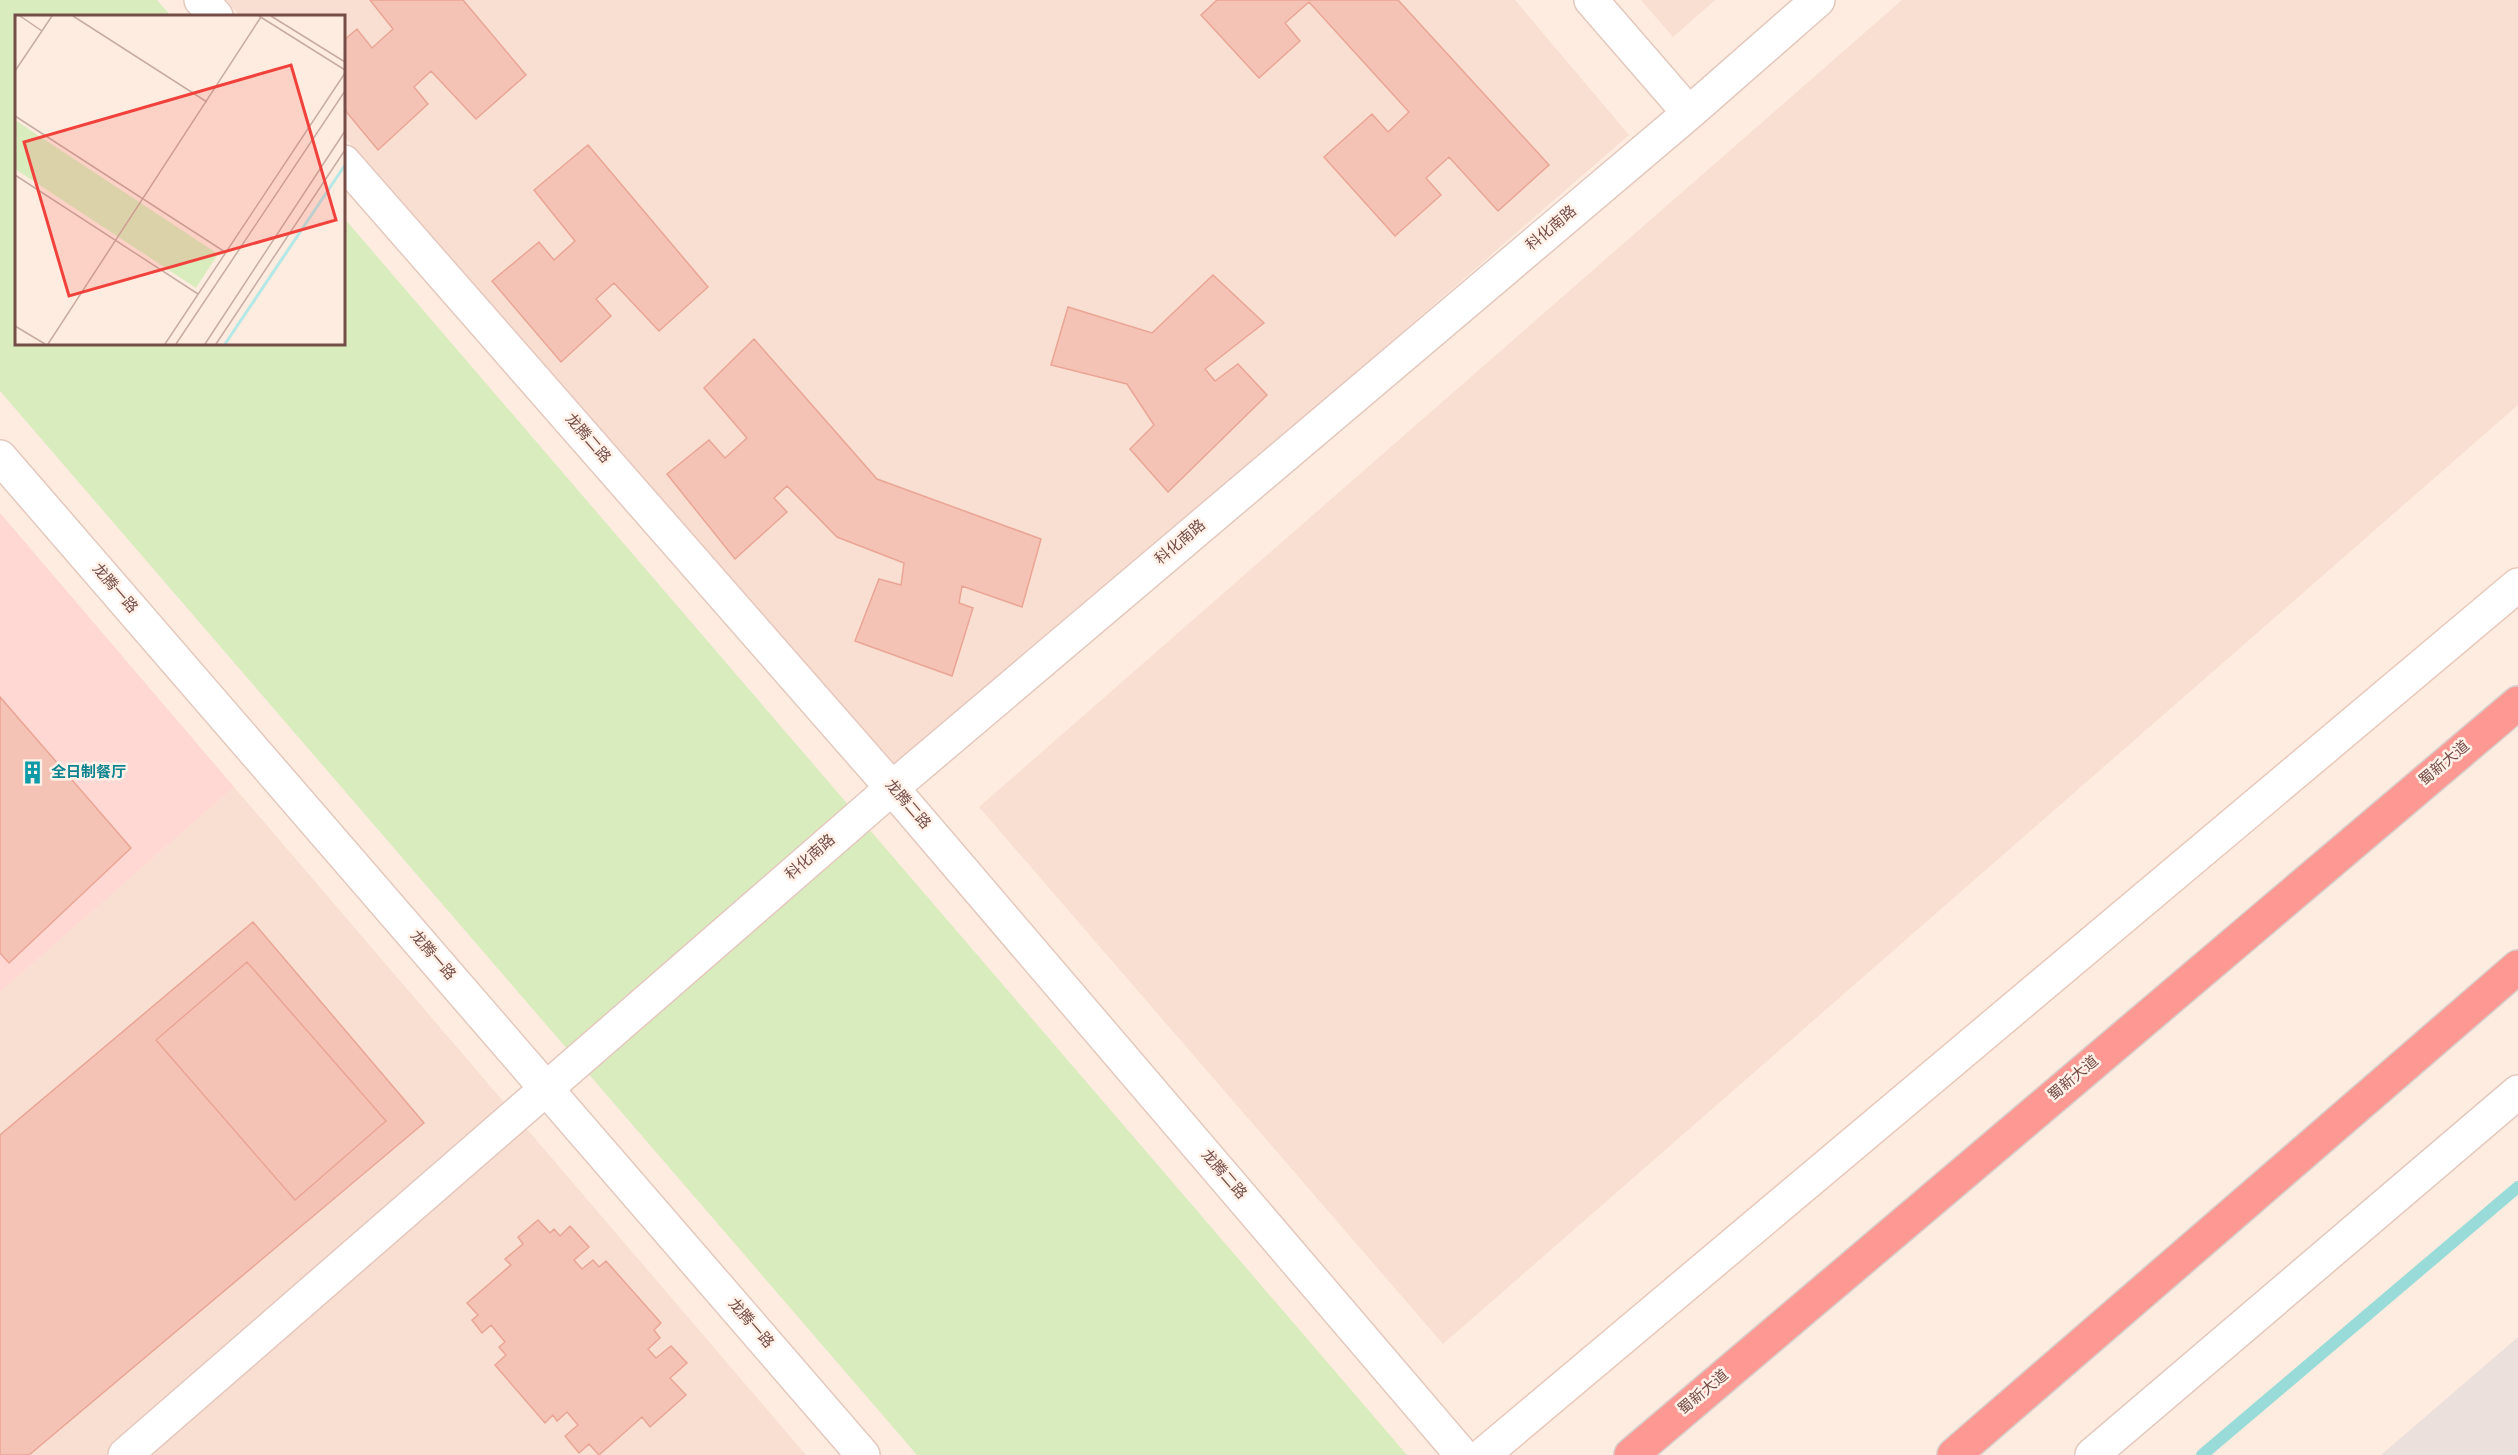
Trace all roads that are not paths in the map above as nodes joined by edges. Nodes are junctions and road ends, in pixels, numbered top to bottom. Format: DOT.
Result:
graph roads {
  1 [pos="201,0"];
  2 [pos="1592,0"];
  3 [pos="1818,0"];
  4 [pos="215,15"];
  5 [pos="1689,112"];
  6 [pos="345,163"];
  7 [pos="0,457"];
  8 [pos="2518,585"];
  9 [pos="2518,702"];
  10 [pos="892,788"];
  11 [pos="2518,967"];
  12 [pos="545,1087"];
  13 [pos="2518,1092"];
  14 [pos="125,1455"];
  15 [pos="863,1455"];
  16 [pos="1462,1455"];
  17 [pos="1483,1455"];
  18 [pos="1631,1455"];
  19 [pos="1954,1455"];
  20 [pos="2092,1455"];
  1 -- 4 [label="street"];
  2 -- 5 [label="street"];
  3 -- 5 [label="street, 科化南路"];
  5 -- 10 [label="street, 科化南路"];
  6 -- 10 [label="street, 龙腾二路"];
  7 -- 12 [label="street, 龙腾一路"];
  8 -- 17 [label="street"];
  9 -- 18 [label="highway, 蜀新大道"];
  10 -- 12 [label="street, 科化南路"];
  10 -- 16 [label="street, 龙腾二路"];
  11 -- 19 [label="highway"];
  12 -- 14 [label="street, 科化南路"];
  12 -- 15 [label="street, 龙腾一路"];
  13 -- 20 [label="street"];
}
